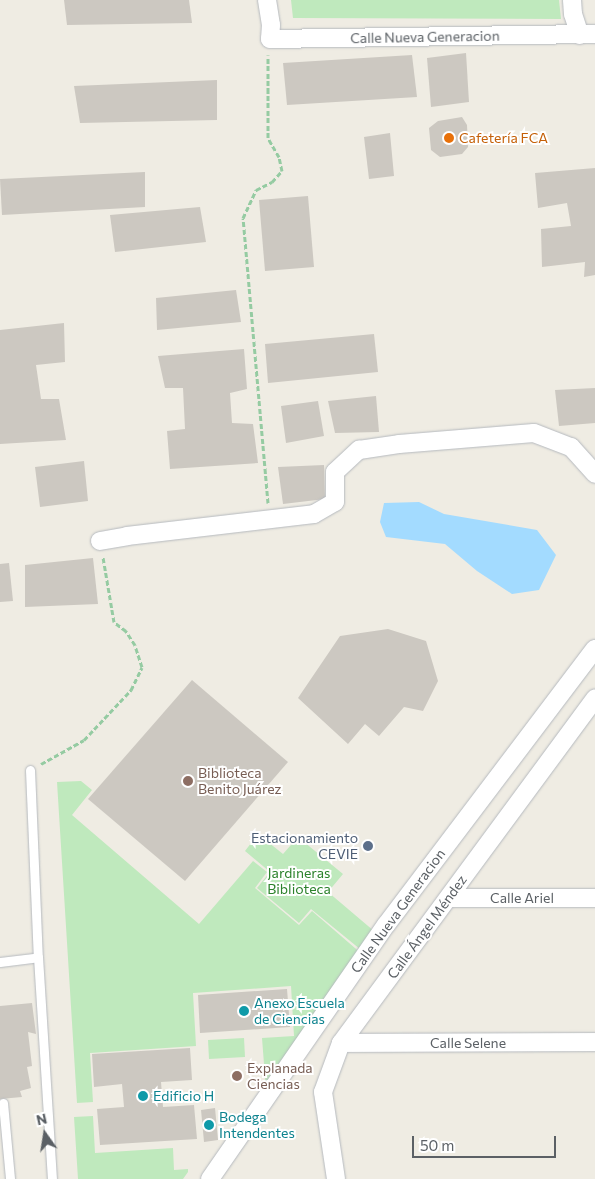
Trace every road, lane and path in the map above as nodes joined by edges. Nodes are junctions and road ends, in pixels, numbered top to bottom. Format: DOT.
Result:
graph roads {
  1 [pos="267,0"];
  2 [pos="572,0"];
  3 [pos="270,32"];
  4 [pos="588,34"];
  5 [pos="595,474"];
  6 [pos="269,520"];
  7 [pos="100,542"];
  8 [pos="595,649"];
  9 [pos="595,699"];
  10 [pos="576,723"];
  11 [pos="595,723"];
  12 [pos="30,770"];
  13 [pos="449,898"];
  14 [pos="595,898"];
  15 [pos="38,957"];
  16 [pos="0,962"];
  17 [pos="595,1042"];
  18 [pos="341,1043"];
  19 [pos="3,1103"];
  20 [pos="10,1179"];
  21 [pos="52,1179"];
  22 [pos="210,1179"];
  23 [pos="336,1179"];
  1 -- 3 [label="street"];
  2 -- 4 [label="street"];
  3 -- 4 [label="street, Calle Nueva Generacion"];
  3 -- 6 [label="path"];
  5 -- 6 [label="street"];
  6 -- 7 [label="street"];
  7 -- 12 [label="path"];
  8 -- 22 [label="street, Calle Nueva Generacion"];
  9 -- 10 [label="street, Calle Ángel Méndez"];
  10 -- 11 [label="street"];
  10 -- 13 [label="street, Calle Ángel Méndez"];
  12 -- 15 [label="lane"];
  13 -- 14 [label="street, Calle Ariel"];
  13 -- 18 [label="street, Calle Ángel Méndez"];
  15 -- 16 [label="lane"];
  15 -- 21 [label="lane"];
  17 -- 18 [label="street, Calle Selene"];
  18 -- 23 [label="street, Calle Ángel Méndez"];
  19 -- 20 [label="lane"];
}
